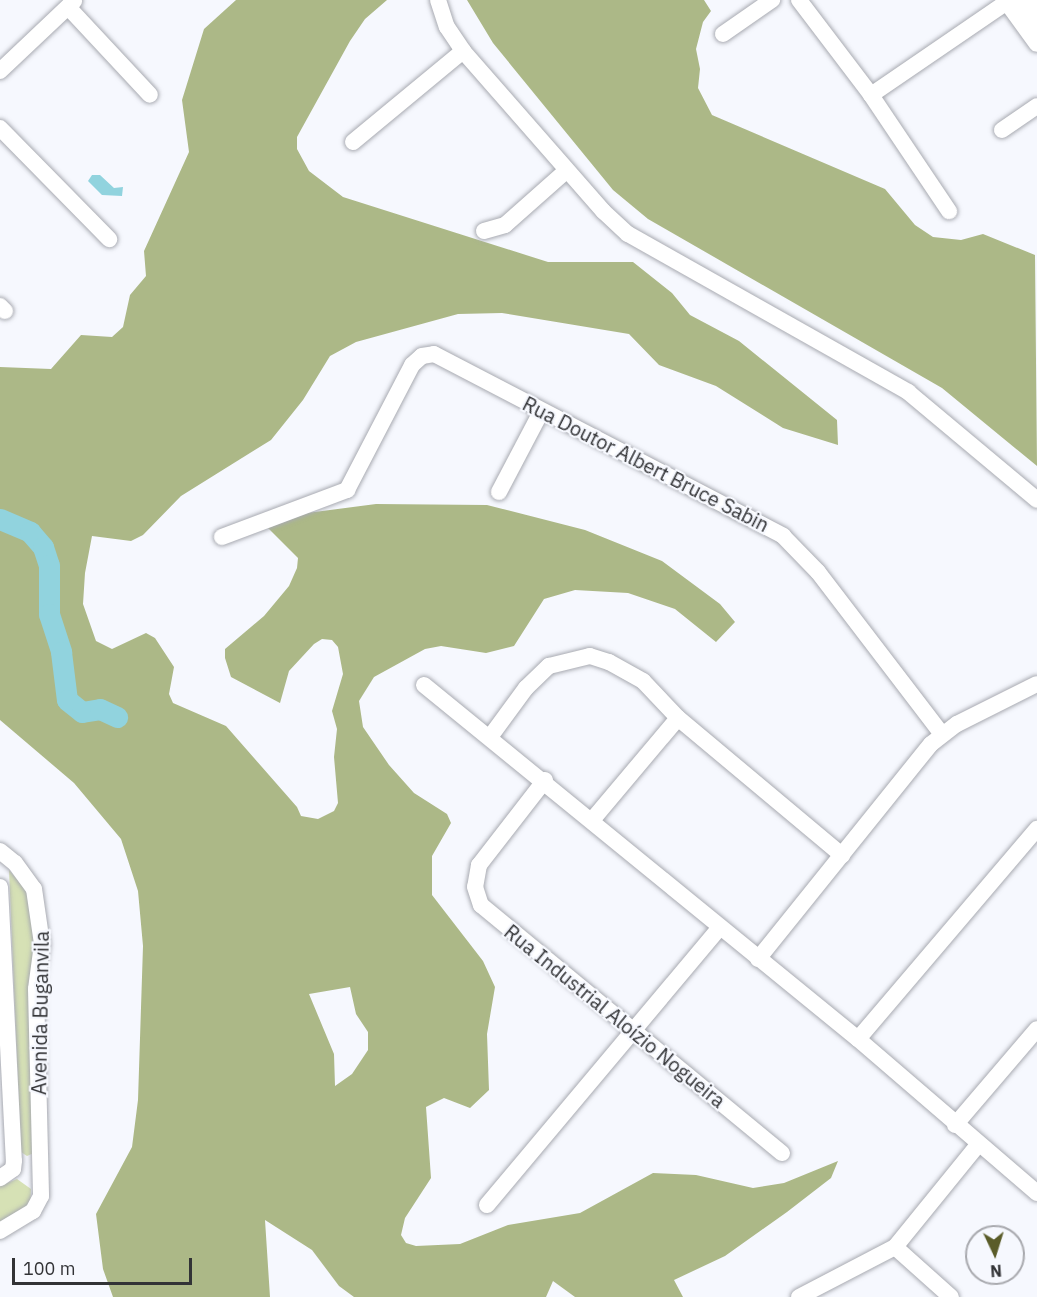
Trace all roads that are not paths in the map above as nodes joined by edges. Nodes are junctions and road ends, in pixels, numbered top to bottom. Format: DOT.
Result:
graph roads {
  1 [pos="438,0"];
  2 [pos="772,0"];
  3 [pos="800,0"];
  4 [pos="1012,1"];
  5 [pos="71,4"];
  6 [pos="1037,19"];
  7 [pos="723,34"];
  8 [pos="1037,44"];
  9 [pos="463,51"];
  10 [pos="0,71"];
  11 [pos="150,95"];
  12 [pos="871,95"];
  13 [pos="1037,106"];
  14 [pos="0,128"];
  15 [pos="1002,130"];
  16 [pos="353,142"];
  17 [pos="566,171"];
  18 [pos="949,211"];
  19 [pos="484,231"];
  20 [pos="110,239"];
  21 [pos="541,412"];
  22 [pos="499,492"];
  23 [pos="1037,500"];
  24 [pos="222,537"];
  25 [pos="1037,684"];
  26 [pos="424,685"];
  27 [pos="678,718"];
  28 [pos="942,734"];
  29 [pos="490,737"];
  30 [pos="545,780"];
  31 [pos="593,819"];
  32 [pos="1037,829"];
  33 [pos="0,851"];
  34 [pos="842,855"];
  35 [pos="0,887"];
  36 [pos="719,928"];
  37 [pos="758,960"];
  38 [pos="1037,1029"];
  39 [pos="632,1031"];
  40 [pos="858,1039"];
  41 [pos="955,1125"];
  42 [pos="978,1145"];
  43 [pos="41,1151"];
  44 [pos="782,1153"];
  45 [pos="9,1167"];
  46 [pos="41,1190"];
  47 [pos="1037,1193"];
  48 [pos="488,1205"];
  49 [pos="0,1232"];
  50 [pos="895,1247"];
  51 [pos="800,1297"];
  52 [pos="951,1297"];
  1 -- 9 [label="street"];
  2 -- 7 [label="street"];
  3 -- 12 [label="street"];
  4 -- 6 [label="highway"];
  4 -- 8 [label="street"];
  4 -- 12 [label="street"];
  5 -- 10 [label="street"];
  5 -- 11 [label="street"];
  9 -- 16 [label="street"];
  9 -- 17 [label="street"];
  12 -- 18 [label="street"];
  13 -- 15 [label="street"];
  14 -- 20 [label="street"];
  17 -- 19 [label="street"];
  17 -- 23 [label="street"];
  21 -- 22 [label="street"];
  21 -- 24 [label="street, Rua Doutor Albert Bruce Sabin"];
  21 -- 28 [label="street, Rua Doutor Albert Bruce Sabin"];
  25 -- 28 [label="street"];
  26 -- 29 [label="street"];
  27 -- 29 [label="street"];
  27 -- 31 [label="street"];
  27 -- 34 [label="street"];
  28 -- 34 [label="street"];
  29 -- 30 [label="street"];
  30 -- 31 [label="street"];
  30 -- 39 [label="street, Rua Industrial Aloízio Nogueira"];
  31 -- 36 [label="street"];
  32 -- 40 [label="street"];
  33 -- 43 [label="street, Avenida Buganvila"];
  34 -- 37 [label="street"];
  35 -- 45 [label="street, Avenida Buganvila"];
  36 -- 37 [label="street"];
  36 -- 39 [label="street"];
  37 -- 40 [label="street"];
  38 -- 41 [label="street"];
  39 -- 44 [label="street, Rua Industrial Aloízio Nogueira"];
  39 -- 48 [label="street"];
  40 -- 41 [label="street"];
  41 -- 42 [label="street"];
  42 -- 47 [label="street"];
  42 -- 50 [label="street"];
  43 -- 45 [label="street"];
  43 -- 46 [label="street, Avenida Buganvila"];
  45 -- 46 [label="street"];
  46 -- 49 [label="street"];
  50 -- 51 [label="street"];
  50 -- 52 [label="street"];
}
